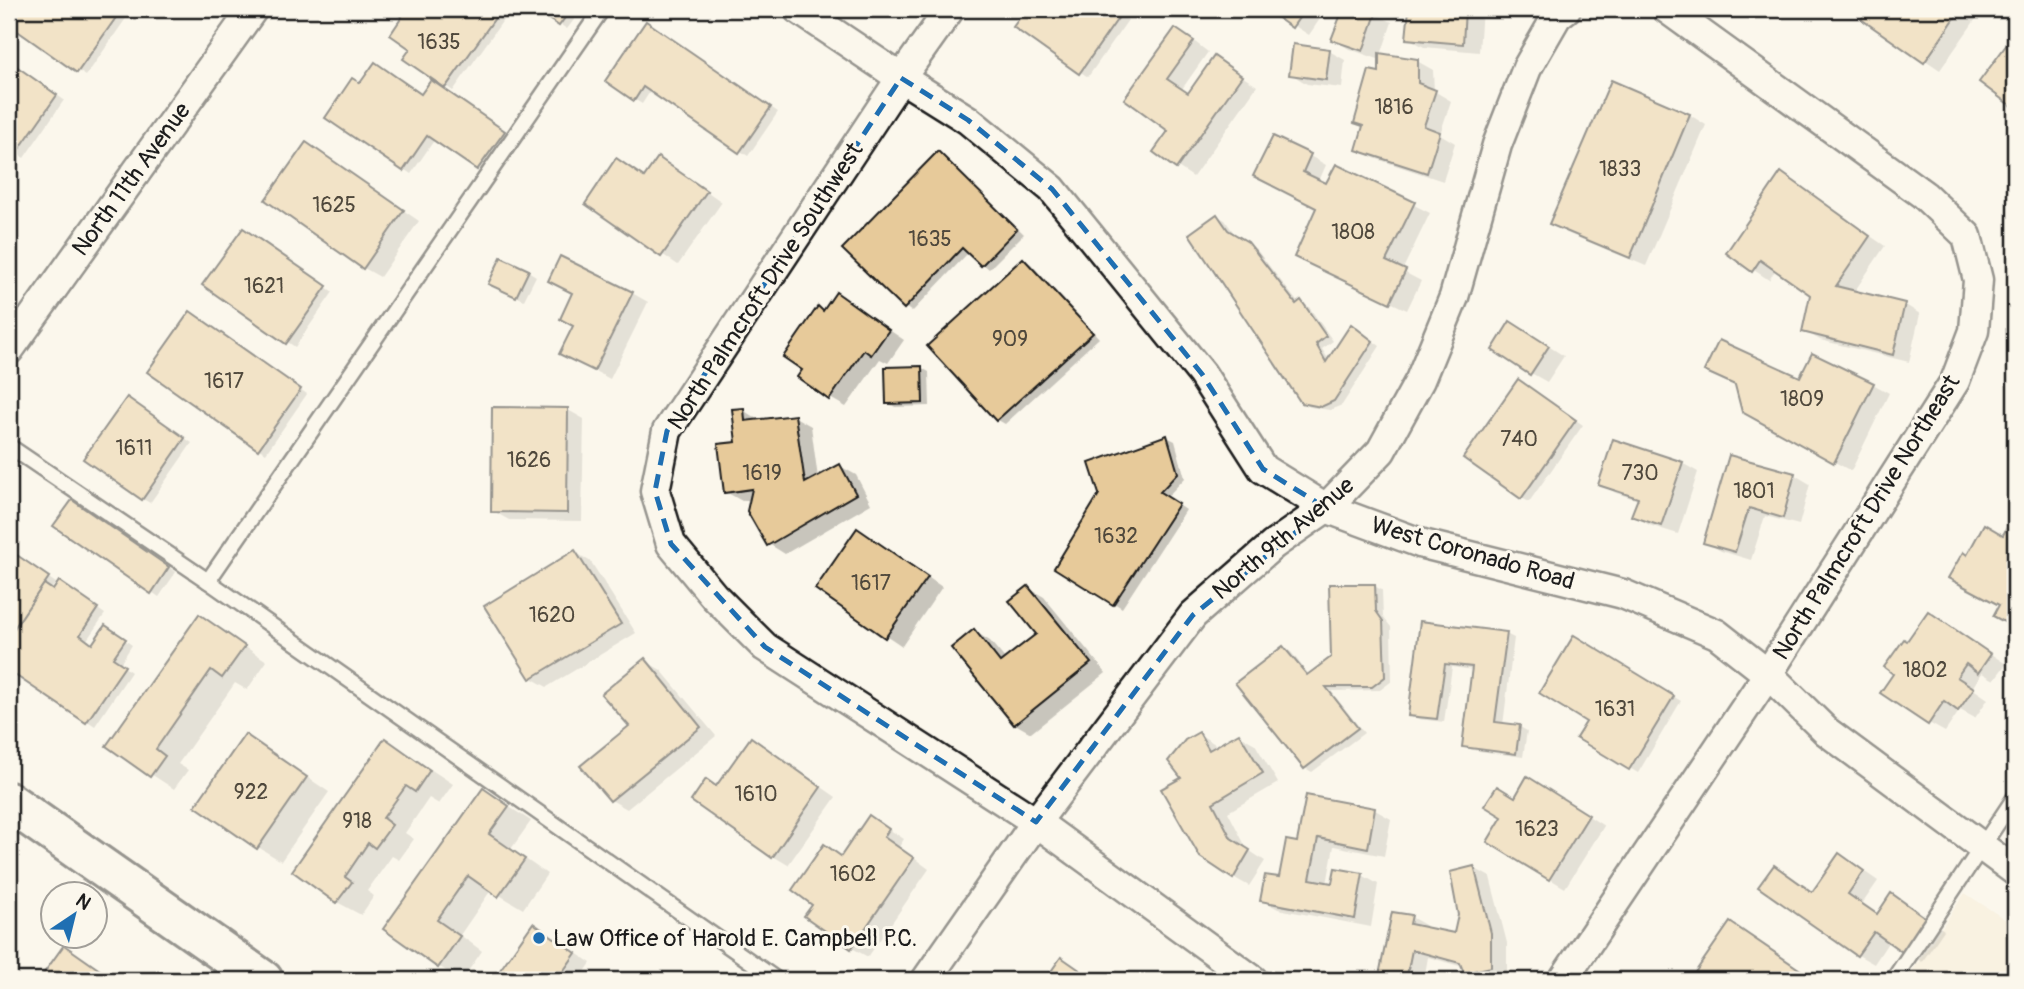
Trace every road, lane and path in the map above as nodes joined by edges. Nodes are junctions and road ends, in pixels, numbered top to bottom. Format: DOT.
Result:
graph roads {
  1 [pos="253,9"];
  2 [pos="602,9"];
  3 [pos="798,9"];
  4 [pos="950,9"];
  5 [pos="1566,9"];
  6 [pos="1667,9"];
  7 [pos="901,78"];
  8 [pos="9,350"];
  9 [pos="9,446"];
  10 [pos="1326,508"];
  11 [pos="208,581"];
  12 [pos="1768,674"];
  13 [pos="2015,797"];
  14 [pos="9,802"];
  15 [pos="1035,822"];
  16 [pos="1982,848"];
  17 [pos="2015,871"];
  18 [pos="263,980"];
  19 [pos="777,980"];
  20 [pos="926,980"];
  21 [pos="1252,980"];
  22 [pos="1563,980"];
  23 [pos="1893,980"];
  1 -- 8 [label="street, North 11th Avenue"];
  2 -- 11 [label="lane"];
  3 -- 7 [label="street, West Coronado Road"];
  4 -- 7 [label="street, North Palmcroft Drive Southwest"];
  5 -- 10 [label="street, North 9th Avenue"];
  6 -- 12 [label="street, North Palmcroft Drive Northeast"];
  7 -- 10 [label="street, West Coronado Road"];
  7 -- 15 [label="street, North Palmcroft Drive Southwest"];
  9 -- 11 [label="lane"];
  10 -- 12 [label="street, West Coronado Road"];
  10 -- 15 [label="street, North 9th Avenue"];
  11 -- 19 [label="lane"];
  12 -- 16 [label="street, West Coronado Road"];
  12 -- 22 [label="street, North Palmcroft Drive Northeast"];
  13 -- 16 [label="lane"];
  14 -- 18 [label="main road"];
  15 -- 20 [label="street, North 9th Avenue"];
  15 -- 21 [label="street, North Palmcroft Drive Southwest"];
  16 -- 17 [label="street, West Coronado Road"];
  16 -- 23 [label="lane"];
}
